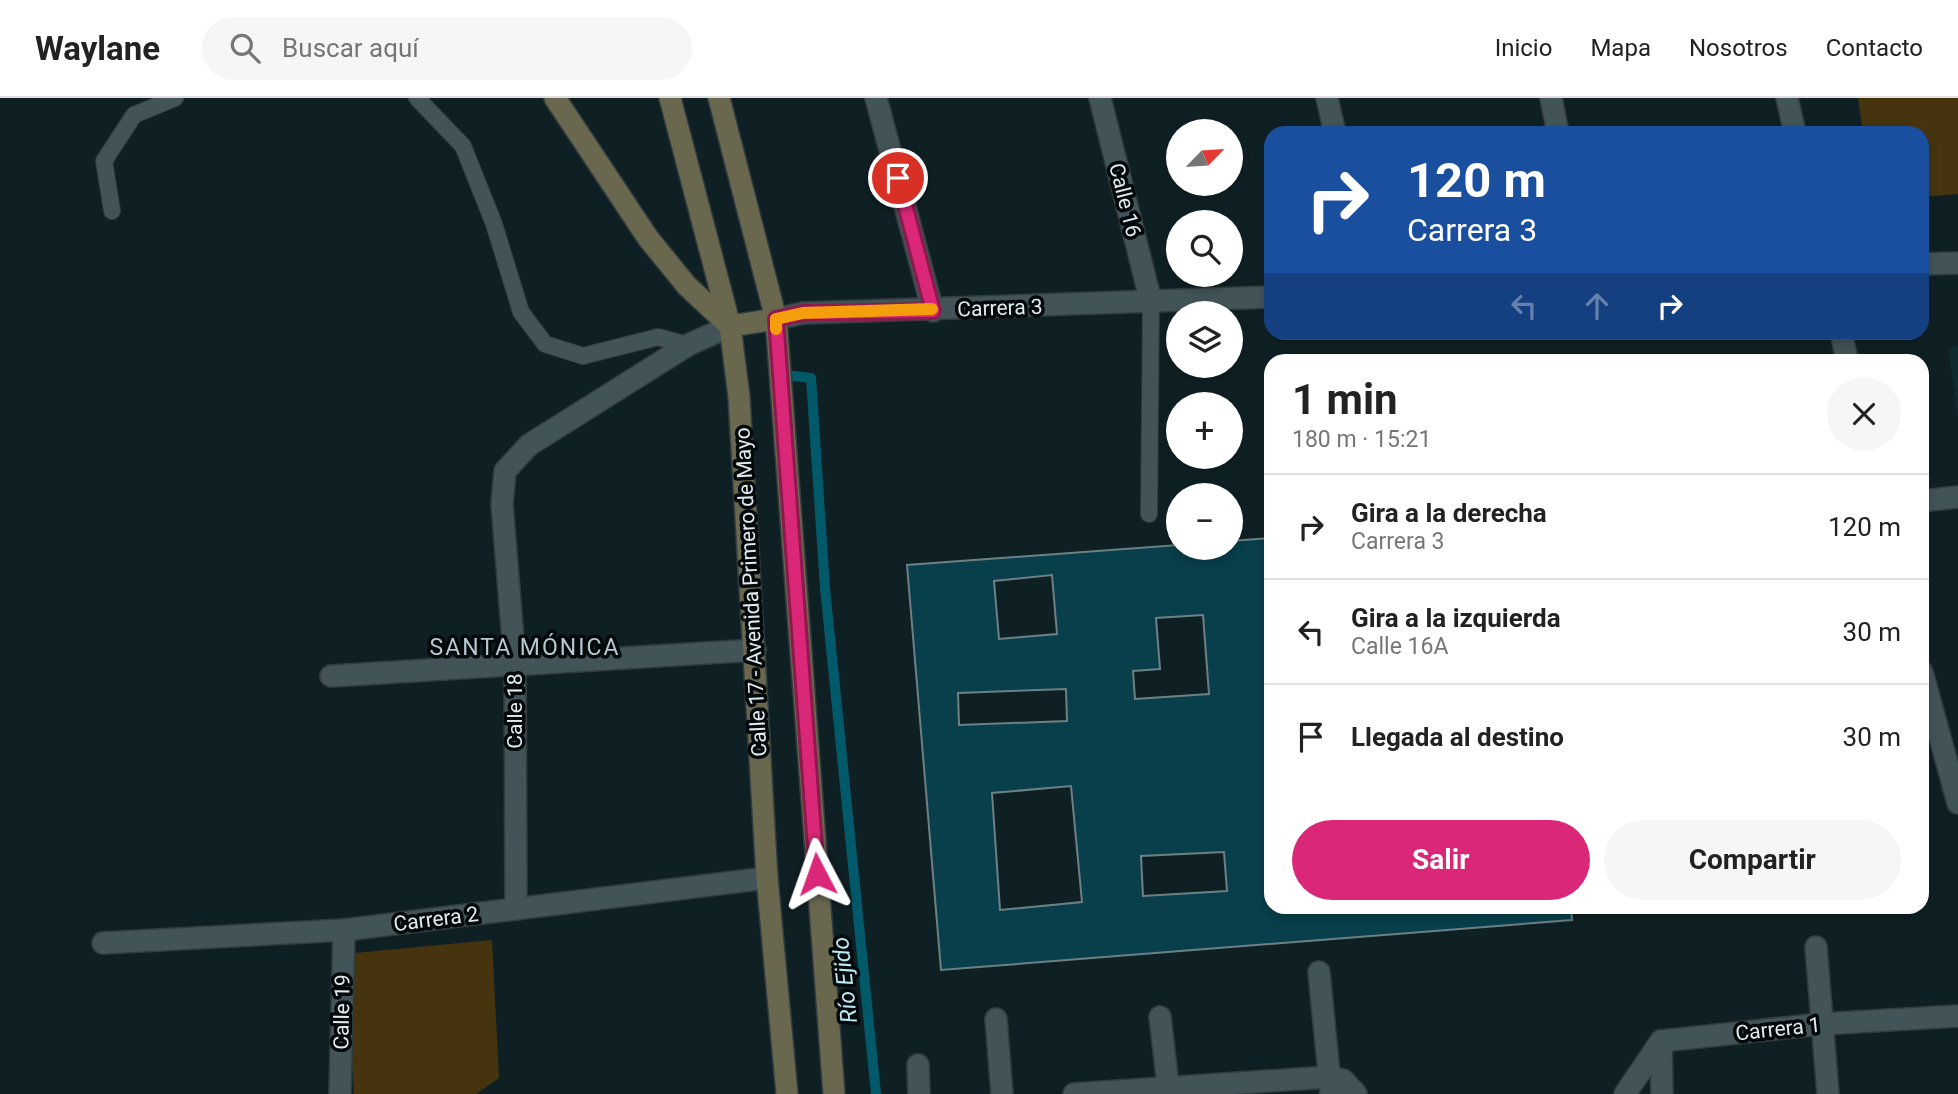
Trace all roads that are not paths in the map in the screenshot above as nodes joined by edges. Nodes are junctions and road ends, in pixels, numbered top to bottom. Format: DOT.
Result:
graph roads {
  1 [pos="175,98"];
  2 [pos="417,98"];
  3 [pos="555,98"];
  4 [pos="670,98"];
  5 [pos="719,98"];
  6 [pos="876,98"];
  7 [pos="1100,98"];
  8 [pos="1327,98"];
  9 [pos="1551,98"];
  10 [pos="1787,98"];
  11 [pos="1333,126"];
  12 [pos="1557,126"];
  13 [pos="1793,126"];
  14 [pos="112,211"];
  15 [pos="1958,263"];
  16 [pos="1929,264"];
  17 [pos="1264,297"];
  18 [pos="1151,302"];
  19 [pos="933,311"];
  20 [pos="776,319"];
  21 [pos="730,326"];
  22 [pos="688,345"];
  23 [pos="505,471"];
  24 [pos="1958,497"];
  25 [pos="1929,500"];
  26 [pos="1149,514"];
  27 [pos="755,650"];
  28 [pos="515,665"];
  29 [pos="331,676"];
  30 [pos="1929,689"];
  31 [pos="1948,735"];
  32 [pos="1958,803"];
  33 [pos="767,878"];
  34 [pos="516,909"];
  35 [pos="344,930"];
  36 [pos="103,943"];
  37 [pos="1816,947"];
  38 [pos="1319,972"];
  39 [pos="1958,1016"];
  40 [pos="1160,1017"];
  41 [pos="996,1019"];
  42 [pos="1821,1024"];
  43 [pos="1661,1041"];
  44 [pos="918,1065"];
  45 [pos="1330,1086"];
  46 [pos="1169,1092"];
  47 [pos="340,1094"];
  48 [pos="787,1094"];
  49 [pos="834,1094"];
  50 [pos="919,1094"];
  51 [pos="1002,1094"];
  52 [pos="1074,1094"];
  53 [pos="1356,1094"];
  54 [pos="1625,1094"];
  55 [pos="1662,1094"];
  56 [pos="1828,1094"];
  1 -- 14 [label="lane"];
  2 -- 22 [label="lane"];
  3 -- 21 [label="main road"];
  4 -- 21 [label="main road, Calle 17 - Avenida Primero de Mayo"];
  5 -- 20 [label="main road, Calle 17 - Avenida Primero de Mayo"];
  6 -- 19 [label="street"];
  7 -- 18 [label="street, Calle 16"];
  8 -- 11 [label="street"];
  9 -- 12 [label="street"];
  10 -- 13 [label="street"];
  15 -- 16 [label="street"];
  17 -- 18 [label="street, Carrera 3"];
  18 -- 19 [label="street, Carrera 3"];
  18 -- 26 [label="lane"];
  19 -- 20 [label="street, Carrera 3"];
  20 -- 21 [label="main road, Carrera 3"];
  20 -- 49 [label="main road, Calle 17 - Avenida Primero de Mayo"];
  21 -- 22 [label="street, Carrera 3"];
  21 -- 27 [label="main road, Calle 17 - Avenida Primero de Mayo"];
  22 -- 23 [label="street, Carrera 3"];
  23 -- 28 [label="street, Calle 18"];
  24 -- 25 [label="street"];
  27 -- 28 [label="street"];
  27 -- 33 [label="main road, Calle 17 - Avenida Primero de Mayo"];
  28 -- 29 [label="street"];
  28 -- 34 [label="street, Calle 18"];
  30 -- 31 [label="street"];
  31 -- 32 [label="street"];
  33 -- 34 [label="street, Carrera 2"];
  33 -- 48 [label="main road, Calle 17 - Avenida Primero de Mayo"];
  34 -- 35 [label="street, Carrera 2"];
  35 -- 36 [label="street, Carrera 2"];
  35 -- 47 [label="street, Calle 19"];
  37 -- 42 [label="street"];
  38 -- 45 [label="street"];
  39 -- 42 [label="street, Carrera 1"];
  40 -- 46 [label="street"];
  41 -- 51 [label="street"];
  42 -- 43 [label="street, Carrera 1"];
  42 -- 56 [label="street"];
  43 -- 54 [label="street"];
  43 -- 55 [label="street"];
  44 -- 50 [label="street"];
  45 -- 46 [label="street"];
  45 -- 53 [label="street"];
  46 -- 52 [label="street"];
}
